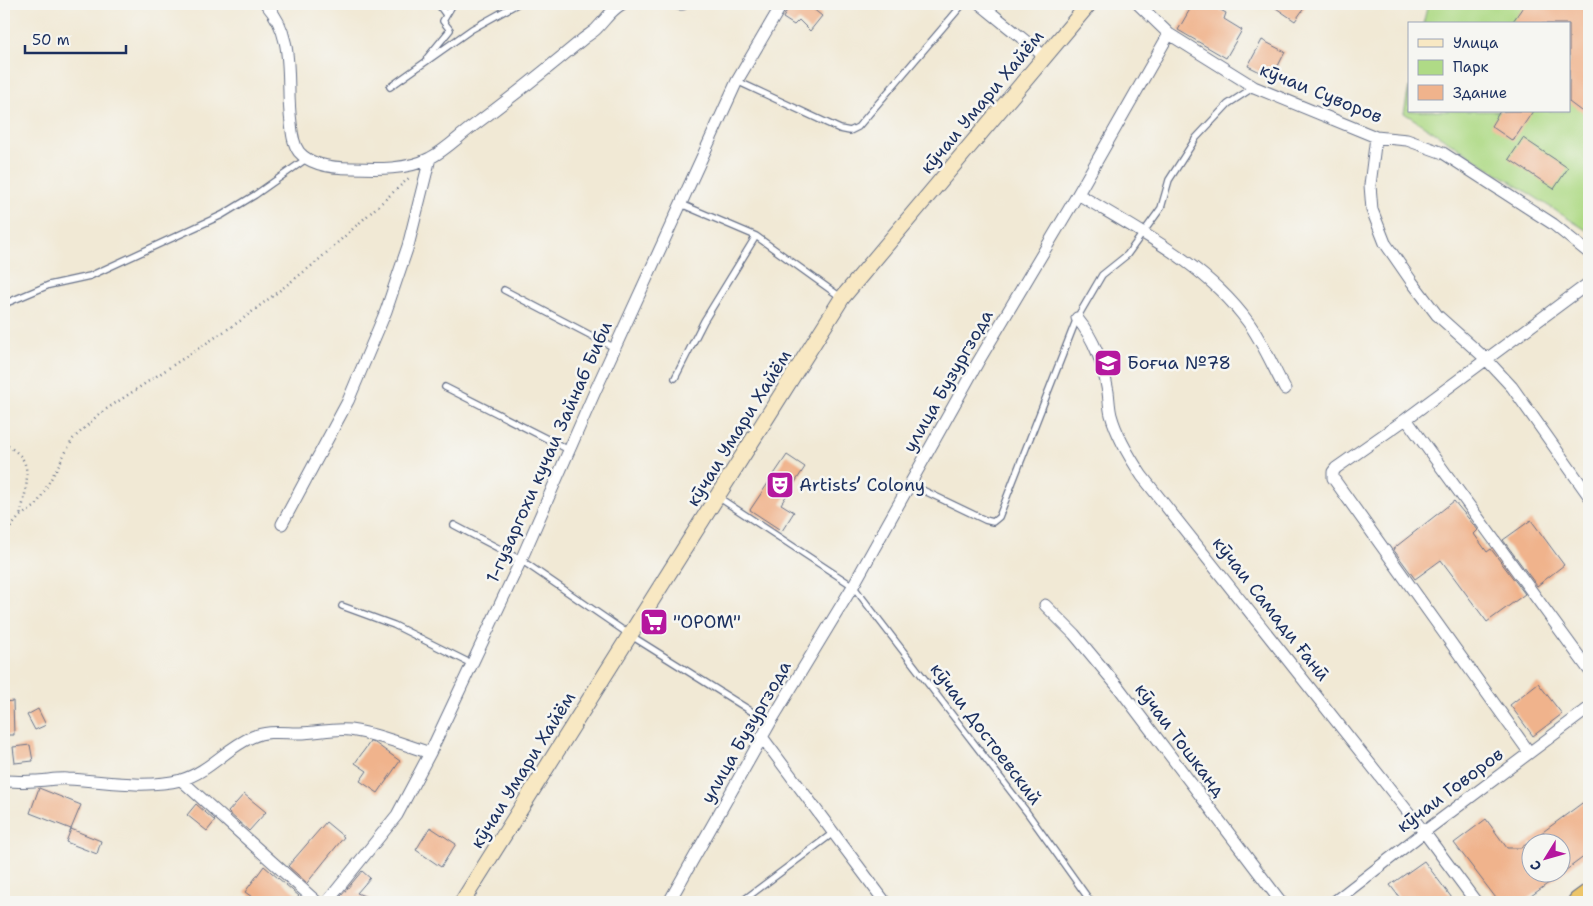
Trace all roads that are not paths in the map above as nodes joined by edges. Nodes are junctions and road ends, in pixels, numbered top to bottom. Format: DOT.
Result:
graph roads {
  1 [pos="266,4"];
  2 [pos="438,4"];
  3 [pos="454,4"];
  4 [pos="517,4"];
  5 [pos="545,4"];
  6 [pos="549,4"];
  7 [pos="613,4"];
  8 [pos="622,4"];
  9 [pos="678,4"];
  10 [pos="683,4"];
  11 [pos="782,4"];
  12 [pos="963,4"];
  13 [pos="980,4"];
  14 [pos="1089,4"];
  15 [pos="1138,4"];
  16 [pos="446,15"];
  17 [pos="1169,34"];
  18 [pos="1044,56"];
  19 [pos="422,64"];
  20 [pos="737,81"];
  21 [pos="390,86"];
  22 [pos="1254,87"];
  23 [pos="1376,137"];
  24 [pos="430,158"];
  25 [pos="306,159"];
  26 [pos="1078,194"];
  27 [pos="680,204"];
  28 [pos="1142,234"];
  29 [pos="756,236"];
  30 [pos="1589,253"];
  31 [pos="1589,283"];
  32 [pos="504,290"];
  33 [pos="842,298"];
  34 [pos="4,304"];
  35 [pos="1077,318"];
  36 [pos="615,348"];
  37 [pos="1486,359"];
  38 [pos="675,378"];
  39 [pos="445,387"];
  40 [pos="1285,389"];
  41 [pos="1406,420"];
  42 [pos="569,450"];
  43 [pos="910,484"];
  44 [pos="1589,496"];
  45 [pos="718,497"];
  46 [pos="282,524"];
  47 [pos="454,525"];
  48 [pos="521,560"];
  49 [pos="853,586"];
  50 [pos="1045,605"];
  51 [pos="342,606"];
  52 [pos="630,635"];
  53 [pos="472,664"];
  54 [pos="1589,670"];
  55 [pos="1589,708"];
  56 [pos="770,723"];
  57 [pos="762,737"];
  58 [pos="1529,752"];
  59 [pos="430,753"];
  60 [pos="181,780"];
  61 [pos="4,781"];
  62 [pos="1424,832"];
  63 [pos="833,833"];
  64 [pos="1589,894"];
  65 [pos="317,902"];
  66 [pos="327,902"];
  67 [pos="462,902"];
  68 [pos="669,902"];
  69 [pos="741,902"];
  70 [pos="885,902"];
  71 [pos="1091,902"];
  72 [pos="1281,902"];
  73 [pos="1334,902"];
  74 [pos="1476,902"];
  75 [pos="1578,902"];
  1 -- 25 [label="street"];
  2 -- 16 [label="lane"];
  3 -- 16 [label="lane"];
  4 -- 19 [label="lane"];
  5 -- 6 [label="lane"];
  7 -- 8 [label="lane"];
  8 -- 24 [label="street"];
  9 -- 10 [label="street"];
  11 -- 20 [label="street, 1-гузаргохи кучаи Зайнаб Биби"];
  12 -- 20 [label="lane"];
  13 -- 18 [label="street"];
  14 -- 18 [label="main road, кӯчаи Умари Хайём"];
  15 -- 17 [label="street, кӯчаи Суворов"];
  16 -- 19 [label="lane"];
  17 -- 22 [label="street, кӯчаи Суворов"];
  17 -- 26 [label="street, улица Бузургзода"];
  18 -- 33 [label="main road, кӯчаи Умари Хайём"];
  19 -- 21 [label="lane"];
  20 -- 27 [label="street, 1-гузаргохи кучаи Зайнаб Биби"];
  22 -- 23 [label="street, кӯчаи Суворов"];
  22 -- 28 [label="lane"];
  23 -- 30 [label="street, кӯчаи Суворов"];
  23 -- 37 [label="street"];
  24 -- 25 [label="street"];
  24 -- 46 [label="street"];
  25 -- 34 [label="lane"];
  26 -- 28 [label="street"];
  26 -- 43 [label="street, улица Бузургзода"];
  27 -- 29 [label="lane"];
  27 -- 36 [label="street, 1-гузаргохи кучаи Зайнаб Биби"];
  28 -- 35 [label="lane"];
  28 -- 40 [label="street"];
  29 -- 33 [label="lane"];
  29 -- 38 [label="lane"];
  31 -- 37 [label="street"];
  32 -- 36 [label="lane"];
  33 -- 45 [label="main road, кӯчаи Умари Хайём"];
  35 -- 43 [label="lane"];
  35 -- 62 [label="street, кӯчаи Самади Ғанӣ"];
  36 -- 42 [label="street, 1-гузаргохи кучаи Зайнаб Биби"];
  37 -- 41 [label="street"];
  37 -- 44 [label="street"];
  39 -- 42 [label="lane"];
  41 -- 54 [label="street"];
  41 -- 58 [label="street"];
  42 -- 48 [label="street, 1-гузаргохи кучаи Зайнаб Биби"];
  43 -- 49 [label="street, улица Бузургзода"];
  45 -- 49 [label="lane, кӯчаи Достоевский"];
  45 -- 52 [label="main road, кӯчаи Умари Хайём"];
  47 -- 48 [label="lane"];
  48 -- 52 [label="lane"];
  48 -- 53 [label="street, 1-гузаргохи кучаи Зайнаб Биби"];
  49 -- 56 [label="street, улица Бузургзода"];
  49 -- 71 [label="lane, кӯчаи Достоевский"];
  50 -- 72 [label="street, кӯчаи Тошканд"];
  51 -- 53 [label="lane"];
  52 -- 56 [label="lane"];
  52 -- 67 [label="main road, кӯчаи Умари Хайём"];
  53 -- 59 [label="street, 1-гузаргохи кучаи Зайнаб Биби"];
  55 -- 58 [label="street, кӯчаи Говоров"];
  56 -- 57 [label="street, улица Бузургзода"];
  57 -- 63 [label="street"];
  57 -- 68 [label="street, улица Бузургзода"];
  58 -- 62 [label="street, кӯчаи Говоров"];
  59 -- 60 [label="street"];
  59 -- 66 [label="street, 1-гузаргохи кучаи Зайнаб Биби"];
  60 -- 61 [label="street"];
  60 -- 65 [label="street"];
  62 -- 73 [label="street, кӯчаи Говоров"];
  62 -- 74 [label="street, кӯчаи Самади Ғанӣ"];
  63 -- 69 [label="lane"];
  63 -- 70 [label="street"];
  64 -- 75 [label="highway"];
}
